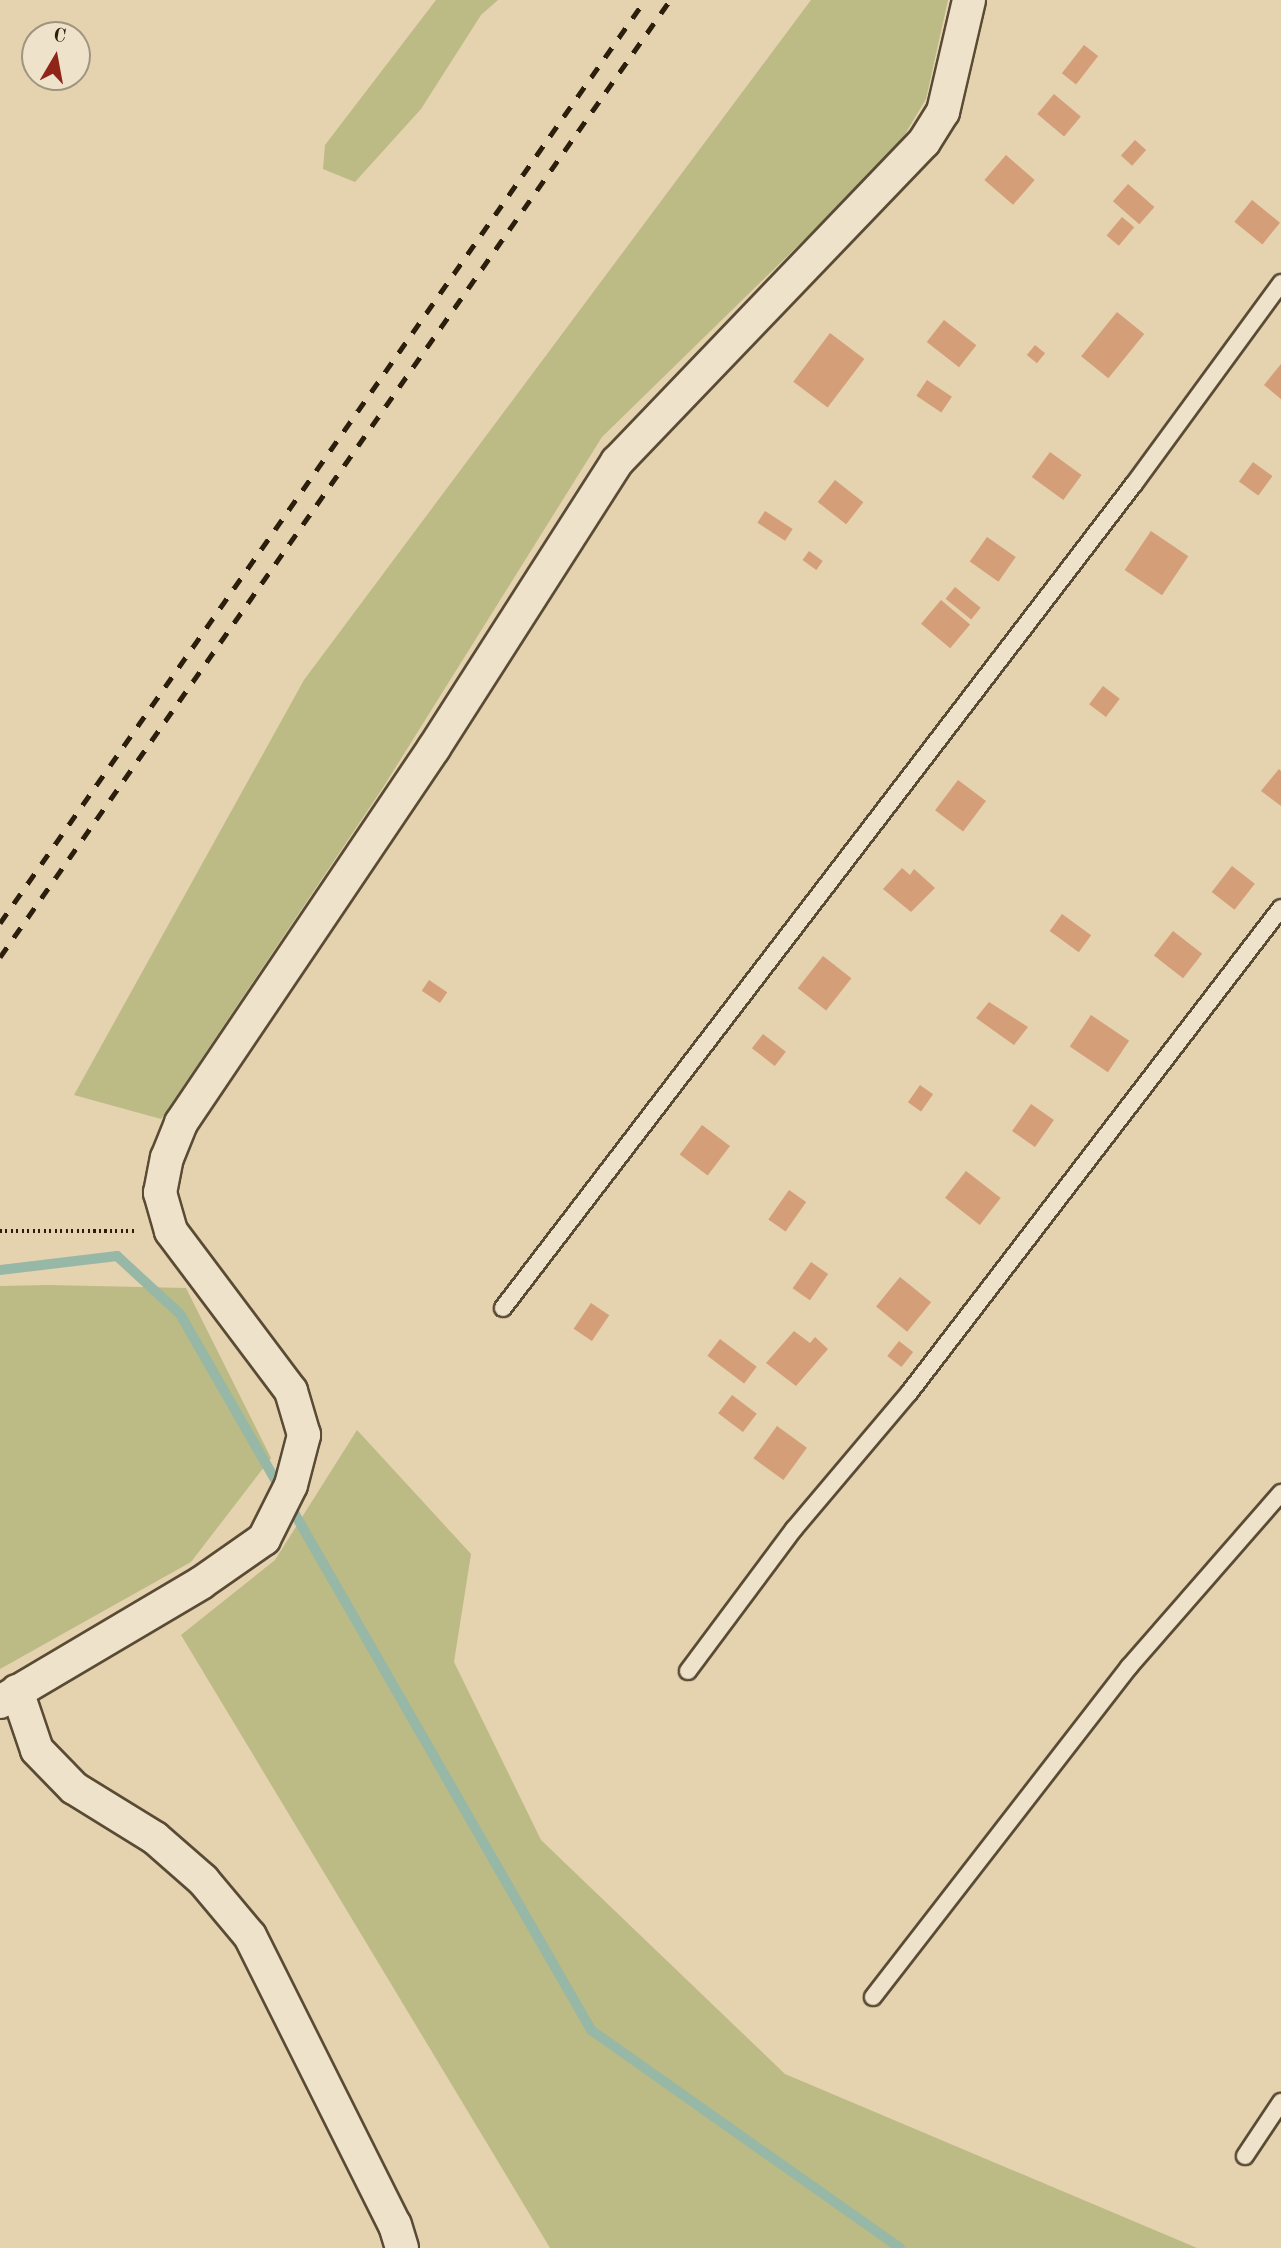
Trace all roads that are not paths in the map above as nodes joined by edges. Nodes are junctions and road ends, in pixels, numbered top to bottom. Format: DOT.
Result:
graph roads {
  1 [pos="969,0"];
  2 [pos="1281,283"];
  3 [pos="1281,908"];
  4 [pos="503,1308"];
  5 [pos="1281,1493"];
  6 [pos="688,1671"];
  7 [pos="9,1697"];
  8 [pos="873,1997"];
  9 [pos="1281,2102"];
  10 [pos="1245,2156"];
  11 [pos="402,2248"];
  1 -- 7 [label="street"];
  2 -- 4 [label="lane"];
  3 -- 6 [label="lane"];
  5 -- 8 [label="lane"];
  7 -- 11 [label="street"];
  9 -- 10 [label="lane"];
}
